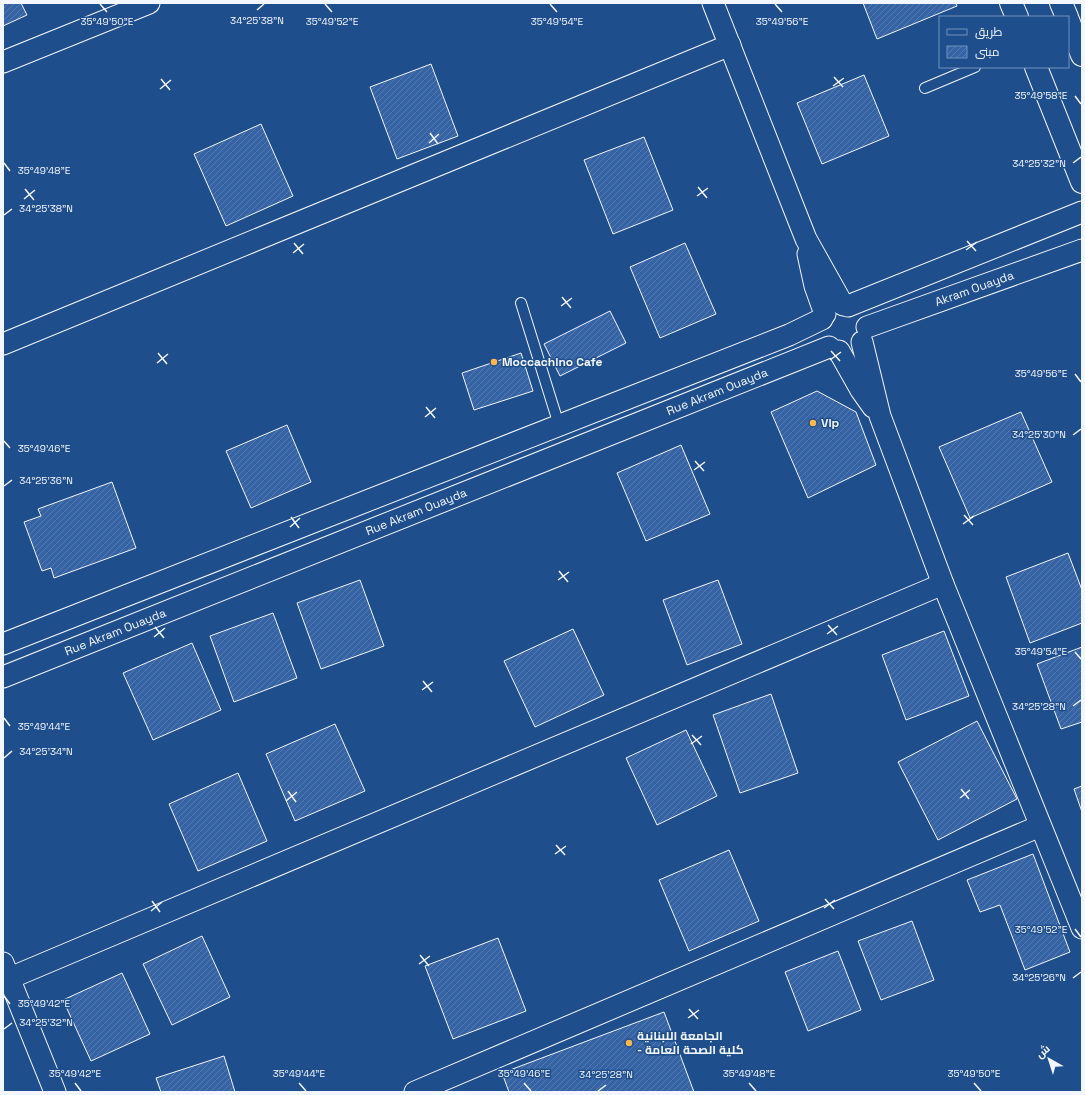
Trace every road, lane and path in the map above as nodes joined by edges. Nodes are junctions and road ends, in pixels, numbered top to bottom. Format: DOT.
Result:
graph roads {
  1 [pos="149,3"];
  2 [pos="713,3"];
  3 [pos="1011,3"];
  4 [pos="1061,3"];
  5 [pos="1017,16"];
  6 [pos="1067,16"];
  7 [pos="1069,22"];
  8 [pos="730,45"];
  9 [pos="1082,55"];
  10 [pos="3,62"];
  11 [pos="973,68"];
  12 [pos="1036,68"];
  13 [pos="925,88"];
  14 [pos="1082,182"];
  15 [pos="1082,212"];
  16 [pos="806,239"];
  17 [pos="1082,250"];
  18 [pos="521,303"];
  19 [pos="846,305"];
  20 [pos="823,317"];
  21 [pos="864,334"];
  22 [pos="3,344"];
  23 [pos="834,349"];
  24 [pos="880,416"];
  25 [pos="559,425"];
  26 [pos="943,584"];
  27 [pos="3,644"];
  28 [pos="3,677"];
  29 [pos="1040,826"];
  30 [pos="1082,928"];
  31 [pos="6,970"];
  32 [pos="55,1092"];
  33 [pos="415,1092"];
  1 -- 10 [label="street"];
  2 -- 8 [label="street"];
  3 -- 5 [label="highway"];
  4 -- 6 [label="highway"];
  7 -- 9 [label="highway"];
  8 -- 16 [label="street"];
  8 -- 22 [label="street"];
  11 -- 13 [label="lane"];
  12 -- 14 [label="highway"];
  15 -- 19 [label="street"];
  16 -- 19 [label="street"];
  16 -- 20 [label="street"];
  17 -- 21 [label="street, Akram Ouayda"];
  18 -- 25 [label="lane"];
  19 -- 20 [label="street"];
  19 -- 21 [label="street"];
  20 -- 23 [label="street"];
  20 -- 25 [label="street"];
  21 -- 23 [label="street"];
  21 -- 24 [label="street"];
  23 -- 24 [label="street"];
  23 -- 28 [label="street, Rue Akram Ouayda"];
  24 -- 26 [label="street"];
  25 -- 27 [label="street"];
  26 -- 29 [label="street"];
  26 -- 31 [label="street"];
  29 -- 30 [label="street"];
  29 -- 33 [label="street"];
  31 -- 32 [label="street"];
}
